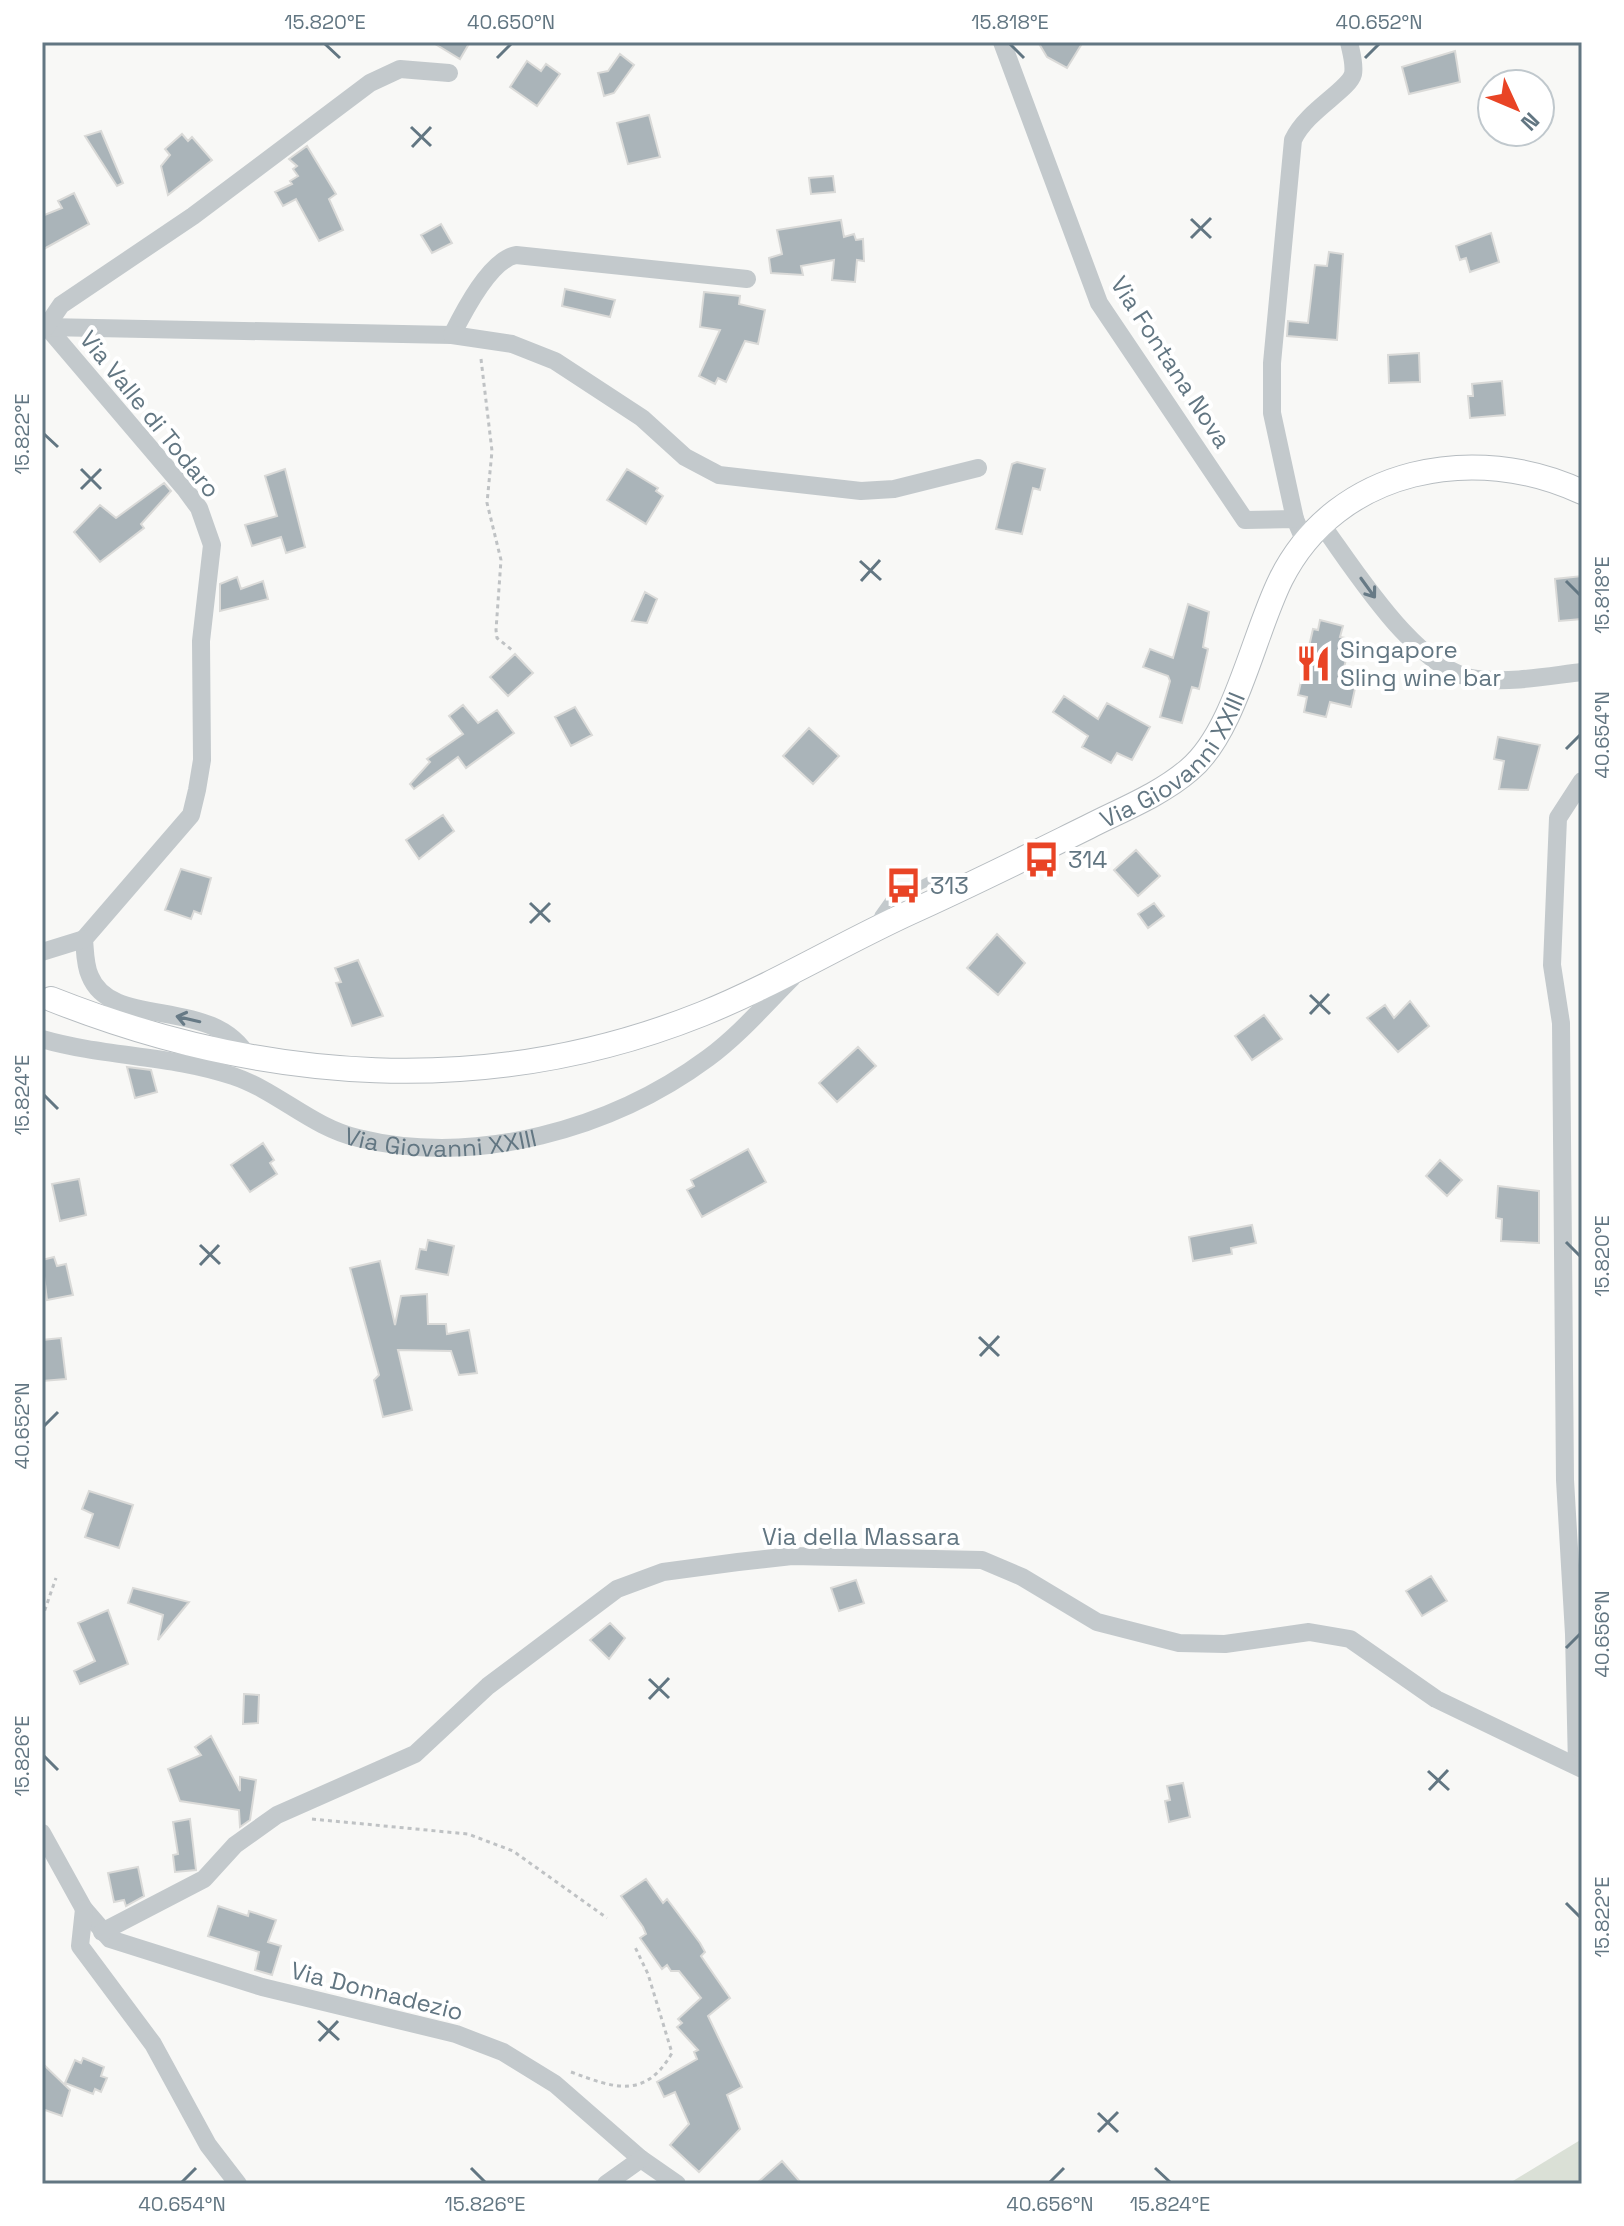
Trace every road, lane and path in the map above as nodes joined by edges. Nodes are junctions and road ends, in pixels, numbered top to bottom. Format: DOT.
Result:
graph roads {
  1 [pos="1002,42"];
  2 [pos="1349,42"];
  3 [pos="449,73"];
  4 [pos="747,279"];
  5 [pos="44,324"];
  6 [pos="452,335"];
  7 [pos="478,339"];
  8 [pos="978,468"];
  9 [pos="1582,492"];
  10 [pos="1308,529"];
  11 [pos="512,650"];
  12 [pos="1582,672"];
  13 [pos="1582,781"];
  14 [pos="84,939"];
  15 [pos="42,952"];
  16 [pos="802,967"];
  17 [pos="51,999"];
  18 [pos="44,1045"];
  19 [pos="249,1059"];
  20 [pos="56,1578"];
  21 [pos="42,1618"];
  22 [pos="1579,1767"];
  23 [pos="277,1815"];
  24 [pos="42,1833"];
  25 [pos="84,1909"];
  26 [pos="607,1918"];
  27 [pos="102,1932"];
  28 [pos="635,1947"];
  29 [pos="567,2070"];
  30 [pos="641,2159"];
  31 [pos="238,2184"];
  32 [pos="606,2184"];
  33 [pos="677,2184"];
  1 -- 10 [label="street, Via Fontana Nova"];
  2 -- 10 [label="street"];
  3 -- 5 [label="street"];
  4 -- 6 [label="street"];
  5 -- 6 [label="street, Via Valle di Todaro"];
  5 -- 14 [label="street, Via Valle di Todaro"];
  6 -- 7 [label="street, Via Valle di Todaro"];
  7 -- 8 [label="street, Via Valle di Todaro"];
  7 -- 11 [label="path"];
  9 -- 10 [label="main road, Via Giovanni XXIII"];
  10 -- 12 [label="street, one-way"];
  10 -- 16 [label="main road, Via Giovanni XXIII"];
  13 -- 22 [label="street"];
  14 -- 15 [label="street"];
  19 -- 14 [label="street, one-way"];
  16 -- 18 [label="street, Via Giovanni XXIII"];
  16 -- 19 [label="main road, Via Giovanni XXIII"];
  17 -- 19 [label="main road, Via Giovanni XXIII"];
  20 -- 21 [label="path"];
  22 -- 23 [label="street, Via della Massara"];
  23 -- 26 [label="path"];
  23 -- 27 [label="street, Via della Massara"];
  24 -- 25 [label="street, Via Donnadezio"];
  25 -- 27 [label="street, Via Donnadezio"];
  25 -- 31 [label="street"];
  27 -- 30 [label="street, Via Donnadezio"];
  28 -- 29 [label="path"];
  30 -- 32 [label="street"];
  30 -- 33 [label="street, Via Donnadezio"];
}
